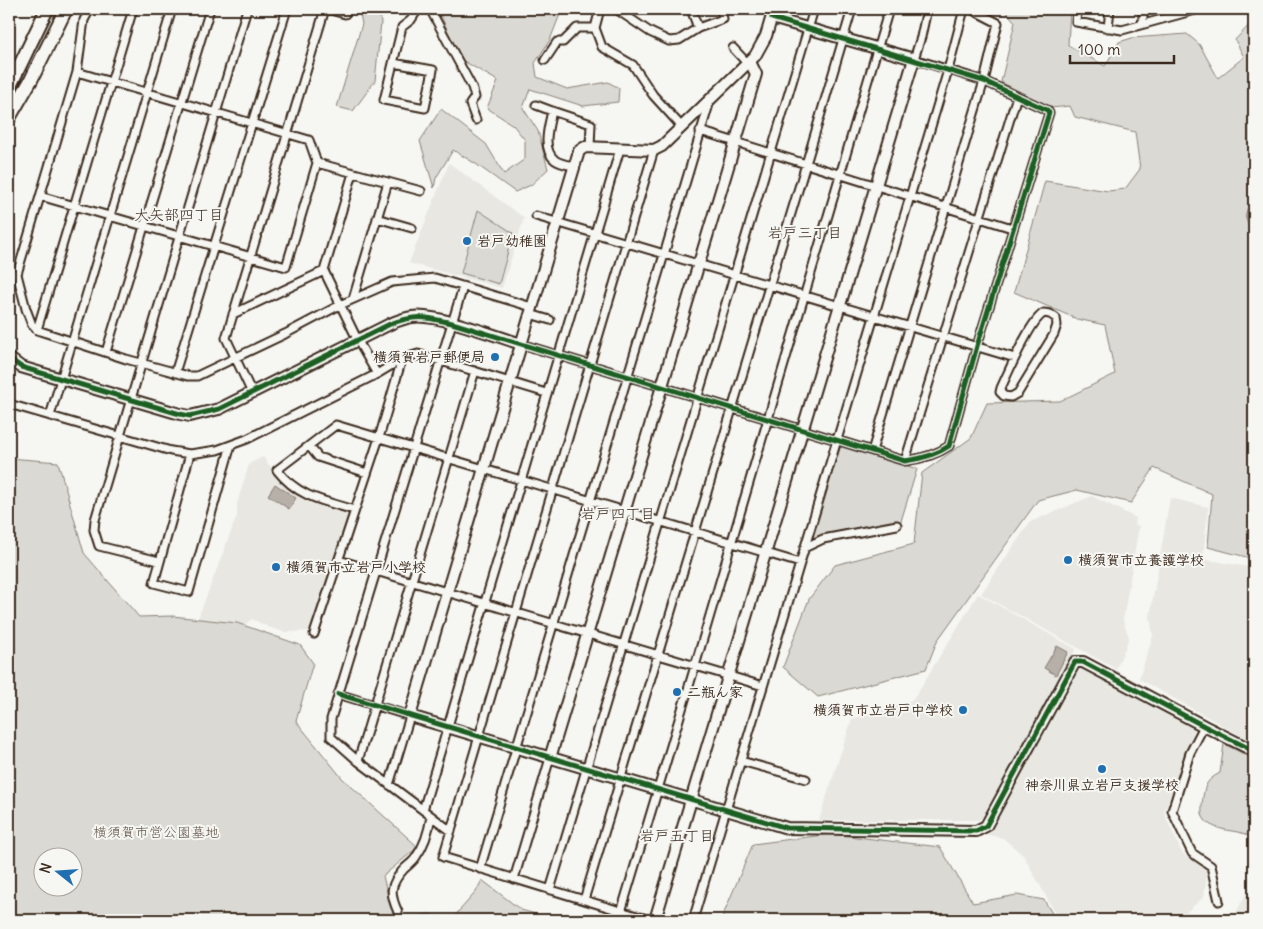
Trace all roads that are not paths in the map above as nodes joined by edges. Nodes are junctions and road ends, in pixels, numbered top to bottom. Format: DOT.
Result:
graph roads {
  1 [pos="45,9"];
  2 [pos="58,9"];
  3 [pos="66,9"];
  4 [pos="90,9"];
  5 [pos="133,9"];
  6 [pos="172,9"];
  7 [pos="210,9"];
  8 [pos="247,9"];
  9 [pos="286,9"];
  10 [pos="326,9"];
  11 [pos="418,9"];
  12 [pos="430,9"];
  13 [pos="600,9"];
  14 [pos="616,9"];
  15 [pos="691,9"];
  16 [pos="721,9"];
  17 [pos="814,9"];
  18 [pos="852,9"];
  19 [pos="889,9"];
  20 [pos="927,9"];
  21 [pos="964,9"];
  22 [pos="971,9"];
  23 [pos="1077,9"];
  24 [pos="1110,9"];
  25 [pos="1144,9"];
  26 [pos="1199,9"];
  27 [pos="1177,12"];
  28 [pos="773,13"];
  29 [pos="345,14"];
  30 [pos="1142,24"];
  31 [pos="595,28"];
  32 [pos="698,28"];
  33 [pos="1108,28"];
  34 [pos="809,29"];
  35 [pos="844,39"];
  36 [pos="733,48"];
  37 [pos="878,49"];
  38 [pos="914,59"];
  39 [pos="545,60"];
  40 [pos="393,63"];
  41 [pos="749,63"];
  42 [pos="948,70"];
  43 [pos="77,72"];
  44 [pos="984,81"];
  45 [pos="111,82"];
  46 [pos="9,88"];
  47 [pos="146,92"];
  48 [pos="1017,96"];
  49 [pos="710,101"];
  50 [pos="182,103"];
  51 [pos="536,105"];
  52 [pos="9,109"];
  53 [pos="552,111"];
  54 [pos="216,113"];
  55 [pos="9,118"];
  56 [pos="476,120"];
  57 [pos="252,123"];
  58 [pos="682,127"];
  59 [pos="700,131"];
  60 [pos="287,134"];
  61 [pos="735,142"];
  62 [pos="590,147"];
  63 [pos="620,149"];
  64 [pos="654,150"];
  65 [pos="771,153"];
  66 [pos="317,163"];
  67 [pos="806,164"];
  68 [pos="574,166"];
  69 [pos="353,173"];
  70 [pos="840,174"];
  71 [pos="388,182"];
  72 [pos="876,186"];
  73 [pos="421,192"];
  74 [pos="40,196"];
  75 [pos="910,196"];
  76 [pos="74,206"];
  77 [pos="946,207"];
  78 [pos="110,216"];
  79 [pos="536,216"];
  80 [pos="979,217"];
  81 [pos="377,218"];
  82 [pos="558,222"];
  83 [pos="144,226"];
  84 [pos="412,228"];
  85 [pos="1012,228"];
  86 [pos="595,233"];
  87 [pos="179,236"];
  88 [pos="627,242"];
  89 [pos="214,246"];
  90 [pos="664,254"];
  91 [pos="251,257"];
  92 [pos="698,264"];
  93 [pos="324,271"];
  94 [pos="17,274"];
  95 [pos="735,275"];
  96 [pos="9,277"];
  97 [pos="770,285"];
  98 [pos="463,286"];
  99 [pos="805,295"];
  100 [pos="353,299"];
  101 [pos="340,305"];
  102 [pos="840,306"];
  103 [pos="531,310"];
  104 [pos="233,314"];
  105 [pos="874,316"];
  106 [pos="550,320"];
  107 [pos="452,323"];
  108 [pos="910,326"];
  109 [pos="37,330"];
  110 [pos="943,336"];
  111 [pos="72,341"];
  112 [pos="358,341"];
  113 [pos="521,344"];
  114 [pos="977,346"];
  115 [pos="106,352"];
  116 [pos="558,355"];
  117 [pos="234,357"];
  118 [pos="9,358"];
  119 [pos="1015,358"];
  120 [pos="402,360"];
  121 [pos="440,361"];
  122 [pos="142,363"];
  123 [pos="590,365"];
  124 [pos="475,371"];
  125 [pos="175,373"];
  126 [pos="377,374"];
  127 [pos="627,376"];
  128 [pos="60,380"];
  129 [pos="510,382"];
  130 [pos="662,387"];
  131 [pos="252,393"];
  132 [pos="546,394"];
  133 [pos="698,398"];
  134 [pos="131,401"];
  135 [pos="9,404"];
  136 [pos="732,408"];
  137 [pos="50,416"];
  138 [pos="768,419"];
  139 [pos="803,430"];
  140 [pos="120,436"];
  141 [pos="379,438"];
  142 [pos="837,440"];
  143 [pos="231,445"];
  144 [pos="309,446"];
  145 [pos="414,448"];
  146 [pos="872,451"];
  147 [pos="190,454"];
  148 [pos="449,459"];
  149 [pos="905,461"];
  150 [pos="484,469"];
  151 [pos="367,473"];
  152 [pos="521,480"];
  153 [pos="553,490"];
  154 [pos="590,501"];
  155 [pos="354,510"];
  156 [pos="624,511"];
  157 [pos="660,522"];
  158 [pos="896,525"];
  159 [pos="695,532"];
  160 [pos="732,543"];
  161 [pos="804,548"];
  162 [pos="766,553"];
  163 [pos="339,560"];
  164 [pos="159,561"];
  165 [pos="800,563"];
  166 [pos="376,571"];
  167 [pos="412,582"];
  168 [pos="447,592"];
  169 [pos="484,603"];
  170 [pos="516,612"];
  171 [pos="553,624"];
  172 [pos="314,634"];
  173 [pos="588,634"];
  174 [pos="624,644"];
  175 [pos="658,655"];
  176 [pos="695,666"];
  177 [pos="729,676"];
  178 [pos="763,686"];
  179 [pos="338,694"];
  180 [pos="375,705"];
  181 [pos="410,716"];
  182 [pos="1204,726"];
  183 [pos="448,727"];
  184 [pos="479,737"];
  185 [pos="516,748"];
  186 [pos="1254,751"];
  187 [pos="550,758"];
  188 [pos="358,761"];
  189 [pos="741,761"];
  190 [pos="586,769"];
  191 [pos="620,779"];
  192 [pos="806,779"];
  193 [pos="389,785"];
  194 [pos="656,790"];
  195 [pos="692,800"];
  196 [pos="423,810"];
  197 [pos="726,811"];
  198 [pos="431,816"];
  199 [pos="451,831"];
  200 [pos="480,869"];
  201 [pos="514,879"];
  202 [pos="550,890"];
  203 [pos="584,900"];
  204 [pos="1219,901"];
  205 [pos="398,912"];
  206 [pos="621,912"];
  207 [pos="650,920"];
  208 [pos="655,920"];
  209 [pos="693,920"];
  1 -- 46 [label="highway"];
  2 -- 52 [label="highway"];
  3 -- 55 [label="highway"];
  4 -- 43 [label="street"];
  5 -- 45 [label="street"];
  6 -- 47 [label="street"];
  7 -- 50 [label="street"];
  8 -- 54 [label="street"];
  9 -- 57 [label="street"];
  10 -- 29 [label="street"];
  10 -- 60 [label="street"];
  11 -- 40 [label="street"];
  12 -- 56 [label="street"];
  13 -- 31 [label="street"];
  14 -- 32 [label="street"];
  15 -- 32 [label="street"];
  16 -- 32 [label="street"];
  17 -- 34 [label="street"];
  18 -- 35 [label="street"];
  19 -- 37 [label="street"];
  20 -- 38 [label="street"];
  21 -- 42 [label="street"];
  22 -- 44 [label="street"];
  23 -- 33 [label="street"];
  24 -- 33 [label="street"];
  25 -- 30 [label="street"];
  26 -- 27 [label="street"];
  27 -- 30 [label="street"];
  28 -- 34 [label="street"];
  28 -- 41 [label="street"];
  30 -- 33 [label="street"];
  31 -- 39 [label="street"];
  31 -- 58 [label="street"];
  34 -- 35 [label="street"];
  34 -- 65 [label="street"];
  35 -- 37 [label="street"];
  35 -- 67 [label="street"];
  36 -- 41 [label="street"];
  37 -- 38 [label="street"];
  37 -- 70 [label="street"];
  38 -- 42 [label="street"];
  38 -- 72 [label="street"];
  40 -- 40 [label="street"];
  41 -- 49 [label="street"];
  41 -- 61 [label="street"];
  42 -- 44 [label="street"];
  42 -- 75 [label="street"];
  43 -- 45 [label="street"];
  43 -- 74 [label="street"];
  44 -- 48 [label="street"];
  44 -- 77 [label="street"];
  45 -- 47 [label="street"];
  45 -- 76 [label="street"];
  47 -- 50 [label="street"];
  47 -- 78 [label="street"];
  48 -- 80 [label="street"];
  48 -- 85 [label="street"];
  49 -- 58 [label="street"];
  49 -- 59 [label="street"];
  50 -- 54 [label="street"];
  50 -- 83 [label="street"];
  51 -- 53 [label="street"];
  53 -- 62 [label="street"];
  53 -- 68 [label="street"];
  54 -- 57 [label="street"];
  54 -- 87 [label="street"];
  57 -- 60 [label="street"];
  57 -- 89 [label="street"];
  58 -- 64 [label="street"];
  59 -- 61 [label="street"];
  59 -- 90 [label="street"];
  60 -- 66 [label="street"];
  60 -- 91 [label="street"];
  61 -- 65 [label="street"];
  61 -- 92 [label="street"];
  62 -- 63 [label="street"];
  62 -- 68 [label="street"];
  63 -- 64 [label="street"];
  63 -- 86 [label="street"];
  64 -- 88 [label="street"];
  65 -- 67 [label="street"];
  65 -- 95 [label="street"];
  66 -- 69 [label="street"];
  66 -- 91 [label="street"];
  67 -- 70 [label="street"];
  67 -- 97 [label="street"];
  68 -- 82 [label="street"];
  69 -- 71 [label="street"];
  69 -- 93 [label="street"];
  70 -- 72 [label="street"];
  70 -- 99 [label="street"];
  71 -- 73 [label="street"];
  71 -- 81 [label="street"];
  72 -- 75 [label="street"];
  72 -- 102 [label="street"];
  74 -- 76 [label="street"];
  74 -- 94 [label="street"];
  75 -- 77 [label="street"];
  75 -- 105 [label="street"];
  76 -- 78 [label="street"];
  76 -- 109 [label="street"];
  77 -- 80 [label="street"];
  77 -- 108 [label="street"];
  78 -- 83 [label="street"];
  78 -- 111 [label="street"];
  79 -- 82 [label="street"];
  80 -- 85 [label="street"];
  80 -- 110 [label="street"];
  81 -- 84 [label="street"];
  81 -- 100 [label="street"];
  82 -- 86 [label="street"];
  82 -- 103 [label="street"];
  83 -- 87 [label="street"];
  83 -- 115 [label="street"];
  85 -- 114 [label="street"];
  86 -- 88 [label="street"];
  86 -- 116 [label="street"];
  87 -- 89 [label="street"];
  87 -- 122 [label="street"];
  88 -- 90 [label="street"];
  88 -- 123 [label="street"];
  89 -- 91 [label="street"];
  89 -- 125 [label="street"];
  90 -- 92 [label="street"];
  90 -- 127 [label="street"];
  91 -- 104 [label="street"];
  92 -- 95 [label="street"];
  92 -- 130 [label="street"];
  93 -- 101 [label="street"];
  93 -- 104 [label="street"];
  94 -- 96 [label="street"];
  94 -- 109 [label="street"];
  95 -- 97 [label="street"];
  95 -- 133 [label="street"];
  97 -- 99 [label="street"];
  97 -- 136 [label="street"];
  98 -- 100 [label="street"];
  98 -- 103 [label="street"];
  98 -- 107 [label="street"];
  99 -- 102 [label="street"];
  99 -- 138 [label="street"];
  100 -- 101 [label="street"];
  101 -- 112 [label="street"];
  101 -- 117 [label="street"];
  102 -- 105 [label="street"];
  102 -- 139 [label="street"];
  103 -- 106 [label="street"];
  103 -- 113 [label="street"];
  104 -- 117 [label="street"];
  105 -- 108 [label="street"];
  105 -- 142 [label="street"];
  107 -- 112 [label="street"];
  107 -- 113 [label="street"];
  107 -- 121 [label="street"];
  108 -- 110 [label="street"];
  108 -- 146 [label="street"];
  109 -- 111 [label="street"];
  110 -- 114 [label="street"];
  110 -- 149 [label="street"];
  111 -- 115 [label="street"];
  111 -- 128 [label="street"];
  112 -- 126 [label="street"];
  112 -- 131 [label="street"];
  113 -- 116 [label="street"];
  113 -- 129 [label="street"];
  114 -- 119 [label="street"];
  114 -- 149 [label="street"];
  115 -- 122 [label="street"];
  116 -- 123 [label="street"];
  116 -- 132 [label="street"];
  117 -- 125 [label="street"];
  117 -- 131 [label="street"];
  118 -- 128 [label="street"];
  119 -- 119 [label="street"];
  120 -- 121 [label="street"];
  120 -- 126 [label="street"];
  120 -- 141 [label="street"];
  121 -- 124 [label="street"];
  121 -- 145 [label="street"];
  122 -- 125 [label="street"];
  122 -- 134 [label="street"];
  123 -- 127 [label="street"];
  123 -- 153 [label="street"];
  124 -- 129 [label="street"];
  124 -- 148 [label="street"];
  126 -- 143 [label="street"];
  127 -- 130 [label="street"];
  127 -- 154 [label="street"];
  128 -- 134 [label="street"];
  128 -- 137 [label="street"];
  129 -- 132 [label="street"];
  129 -- 150 [label="street"];
  130 -- 133 [label="street"];
  130 -- 156 [label="street"];
  131 -- 134 [label="street"];
  132 -- 152 [label="street"];
  133 -- 136 [label="street"];
  133 -- 157 [label="street"];
  134 -- 140 [label="street"];
  135 -- 137 [label="street"];
  136 -- 138 [label="street"];
  136 -- 159 [label="street"];
  137 -- 140 [label="street"];
  138 -- 139 [label="street"];
  138 -- 160 [label="street"];
  139 -- 142 [label="street"];
  139 -- 162 [label="street"];
  140 -- 147 [label="street"];
  140 -- 164 [label="street"];
  141 -- 144 [label="street"];
  141 -- 145 [label="street"];
  141 -- 151 [label="street"];
  142 -- 146 [label="street"];
  142 -- 161 [label="street"];
  143 -- 147 [label="street"];
  143 -- 164 [label="street"];
  144 -- 151 [label="street"];
  144 -- 155 [label="street"];
  145 -- 148 [label="street"];
  145 -- 166 [label="street"];
  146 -- 149 [label="street"];
  147 -- 164 [label="street"];
  148 -- 150 [label="street"];
  148 -- 167 [label="street"];
  150 -- 152 [label="street"];
  150 -- 168 [label="street"];
  151 -- 155 [label="street"];
  152 -- 153 [label="street"];
  152 -- 169 [label="street"];
  153 -- 154 [label="street"];
  153 -- 170 [label="street"];
  154 -- 156 [label="street"];
  154 -- 171 [label="street"];
  155 -- 163 [label="street"];
  156 -- 157 [label="street"];
  156 -- 173 [label="street"];
  157 -- 159 [label="street"];
  157 -- 174 [label="street"];
  158 -- 161 [label="street"];
  159 -- 160 [label="street"];
  159 -- 175 [label="street"];
  160 -- 162 [label="street"];
  160 -- 176 [label="street"];
  161 -- 165 [label="street"];
  162 -- 165 [label="street"];
  162 -- 177 [label="street"];
  163 -- 166 [label="street"];
  163 -- 172 [label="street"];
  165 -- 178 [label="street"];
  166 -- 167 [label="street"];
  166 -- 179 [label="street"];
  167 -- 168 [label="street"];
  167 -- 180 [label="street"];
  168 -- 169 [label="street"];
  168 -- 181 [label="street"];
  169 -- 170 [label="street"];
  169 -- 183 [label="street"];
  170 -- 171 [label="street"];
  170 -- 184 [label="street"];
  171 -- 173 [label="street"];
  171 -- 185 [label="street"];
  173 -- 174 [label="street"];
  173 -- 187 [label="street"];
  174 -- 175 [label="street"];
  174 -- 190 [label="street"];
  175 -- 176 [label="street"];
  175 -- 191 [label="street"];
  176 -- 177 [label="street"];
  176 -- 194 [label="street"];
  177 -- 178 [label="street"];
  177 -- 195 [label="street"];
  178 -- 189 [label="street"];
  179 -- 180 [label="street"];
  179 -- 188 [label="street"];
  180 -- 181 [label="street"];
  180 -- 188 [label="street"];
  181 -- 183 [label="street"];
  181 -- 193 [label="street"];
  182 -- 186 [label="street"];
  182 -- 197 [label="street"];
  182 -- 204 [label="street"];
  183 -- 184 [label="street"];
  183 -- 196 [label="street"];
  184 -- 185 [label="street"];
  184 -- 199 [label="street"];
  185 -- 187 [label="street"];
  185 -- 200 [label="street"];
  187 -- 190 [label="street"];
  187 -- 201 [label="street"];
  188 -- 193 [label="street"];
  189 -- 192 [label="street"];
  189 -- 197 [label="street"];
  190 -- 191 [label="street"];
  190 -- 202 [label="street"];
  191 -- 194 [label="street"];
  191 -- 203 [label="street"];
  193 -- 196 [label="street"];
  194 -- 195 [label="street"];
  194 -- 206 [label="street"];
  195 -- 197 [label="street"];
  195 -- 208 [label="street"];
  196 -- 198 [label="street"];
  197 -- 209 [label="street"];
  198 -- 199 [label="street"];
  198 -- 205 [label="street"];
  199 -- 200 [label="street"];
  200 -- 201 [label="street"];
  201 -- 202 [label="street"];
  202 -- 203 [label="street"];
  203 -- 206 [label="street"];
  206 -- 207 [label="street"];
}
